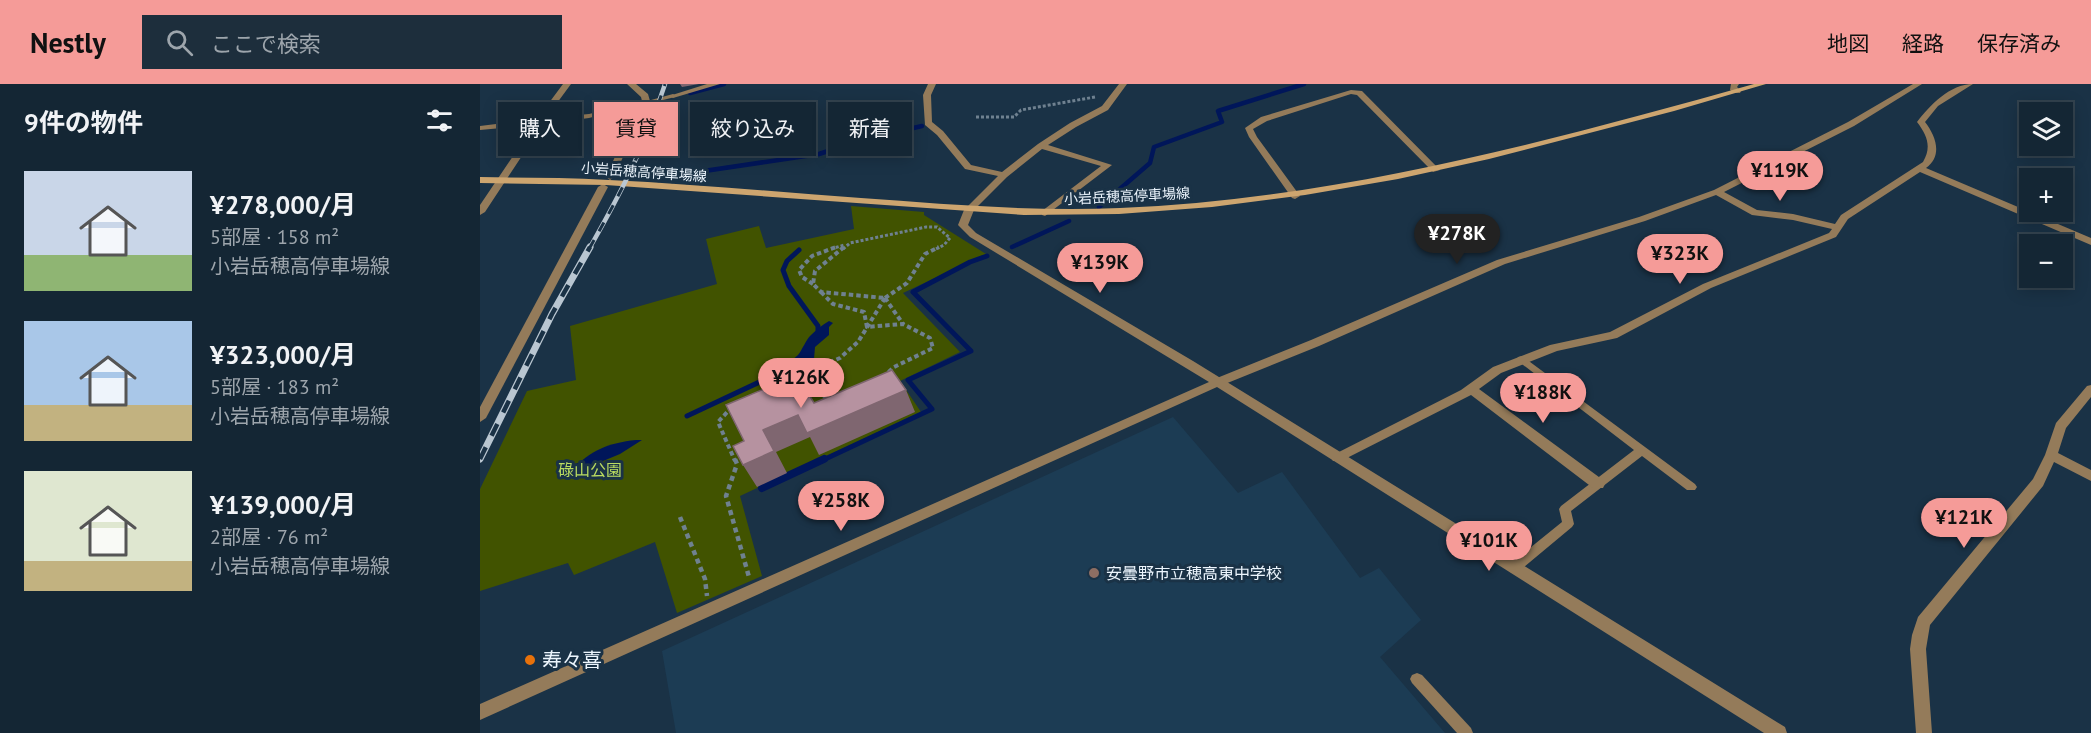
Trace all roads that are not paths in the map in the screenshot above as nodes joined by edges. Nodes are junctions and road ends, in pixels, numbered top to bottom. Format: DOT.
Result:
graph roads {
  1 [pos="567,84"];
  2 [pos="631,84"];
  3 [pos="716,84"];
  4 [pos="932,84"];
  5 [pos="1123,84"];
  6 [pos="1762,84"];
  7 [pos="1918,84"];
  8 [pos="1969,84"];
  9 [pos="1736,88"];
  10 [pos="673,96"];
  11 [pos="554,102"];
  12 [pos="644,102"];
  13 [pos="650,102"];
  14 [pos="498,126"];
  15 [pos="480,128"];
  16 [pos="1041,146"];
  17 [pos="518,156"];
  18 [pos="619,156"];
  19 [pos="1920,169"];
  20 [pos="1436,170"];
  21 [pos="1004,175"];
  22 [pos="610,177"];
  23 [pos="480,180"];
  24 [pos="502,180"];
  25 [pos="603,187"];
  26 [pos="1717,192"];
  27 [pos="1295,196"];
  28 [pos="969,210"];
  29 [pos="480,212"];
  30 [pos="1045,213"];
  31 [pos="1836,227"];
  32 [pos="2091,242"];
  33 [pos="1522,359"];
  34 [pos="1216,383"];
  35 [pos="1470,388"];
  36 [pos="2089,396"];
  37 [pos="480,417"];
  38 [pos="1642,450"];
  39 [pos="2051,455"];
  40 [pos="1337,458"];
  41 [pos="2091,476"];
  42 [pos="1598,484"];
  43 [pos="1691,487"];
  44 [pos="1514,568"];
  45 [pos="1418,679"];
  46 [pos="480,712"];
  47 [pos="1466,733"];
  48 [pos="1779,733"];
  49 [pos="1924,733"];
  1 -- 11 [label="street"];
  2 -- 12 [label="street"];
  3 -- 10 [label="street"];
  4 -- 21 [label="street"];
  5 -- 16 [label="street"];
  6 -- 9 [label="main road, 小岩岳穂高停車場線"];
  7 -- 26 [label="street"];
  8 -- 19 [label="street"];
  9 -- 20 [label="main road, 小岩岳穂高停車場線"];
  10 -- 13 [label="lane"];
  14 -- 15 [label="street"];
  16 -- 21 [label="street"];
  16 -- 30 [label="street"];
  17 -- 24 [label="street"];
  18 -- 22 [label="street"];
  19 -- 31 [label="street"];
  19 -- 32 [label="street"];
  20 -- 27 [label="main road, 小岩岳穂高停車場線"];
  20 -- 27 [label="street"];
  21 -- 28 [label="street"];
  23 -- 24 [label="main road, 小岩岳穂高停車場線"];
  24 -- 28 [label="main road, 小岩岳穂高停車場線"];
  24 -- 29 [label="street"];
  25 -- 37 [label="street"];
  26 -- 31 [label="street"];
  26 -- 34 [label="street"];
  27 -- 30 [label="main road, 小岩岳穂高停車場線"];
  28 -- 30 [label="main road, 小岩岳穂高停車場線"];
  28 -- 34 [label="street"];
  31 -- 33 [label="street"];
  33 -- 35 [label="street"];
  33 -- 38 [label="lane"];
  34 -- 40 [label="street"];
  34 -- 46 [label="street"];
  35 -- 40 [label="street"];
  35 -- 42 [label="street"];
  36 -- 39 [label="street"];
  38 -- 42 [label="lane"];
  38 -- 43 [label="lane"];
  39 -- 41 [label="street"];
  39 -- 49 [label="street"];
  40 -- 44 [label="street"];
  42 -- 44 [label="lane"];
  44 -- 48 [label="street"];
  45 -- 47 [label="lane"];
}
